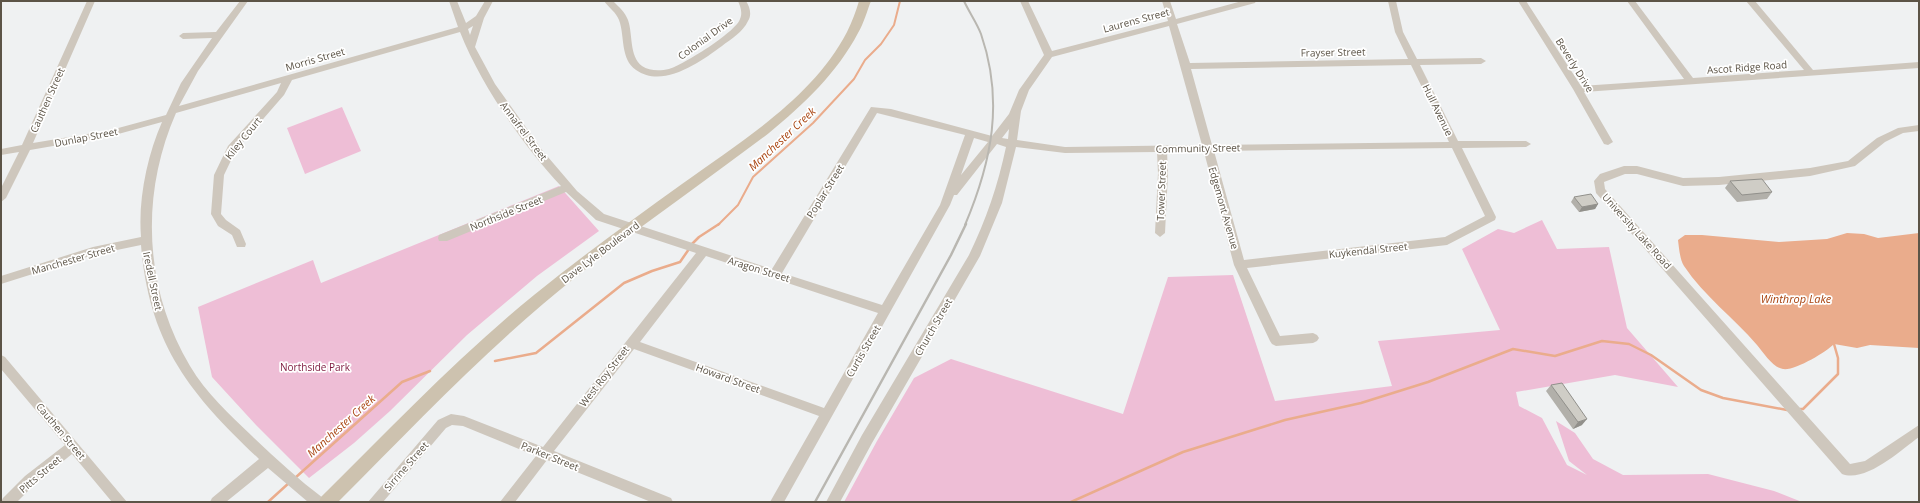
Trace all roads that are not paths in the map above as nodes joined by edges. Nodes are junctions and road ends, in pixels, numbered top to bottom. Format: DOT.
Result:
graph roads {
  1 [pos="91,1"];
  2 [pos="244,1"];
  3 [pos="453,1"];
  4 [pos="489,1"];
  5 [pos="608,1"];
  6 [pos="742,1"];
  7 [pos="865,1"];
  8 [pos="1024,1"];
  9 [pos="1166,1"];
  10 [pos="1252,1"];
  11 [pos="1392,1"];
  12 [pos="1522,1"];
  13 [pos="1631,1"];
  14 [pos="1750,1"];
  15 [pos="480,18"];
  16 [pos="1171,23"];
  17 [pos="463,28"];
  18 [pos="219,35"];
  19 [pos="183,36"];
  20 [pos="471,46"];
  21 [pos="1049,54"];
  22 [pos="1481,61"];
  23 [pos="1414,62"];
  24 [pos="1919,65"];
  25 [pos="1186,66"];
  26 [pos="1811,73"];
  27 [pos="288,77"];
  28 [pos="1691,82"];
  29 [pos="1578,90"];
  30 [pos="1016,108"];
  31 [pos="874,109"];
  32 [pos="171,114"];
  33 [pos="1006,126"];
  34 [pos="1919,128"];
  35 [pos="971,133"];
  36 [pos="996,140"];
  37 [pos="1608,142"];
  38 [pos="1012,144"];
  39 [pos="1526,144"];
  40 [pos="1455,145"];
  41 [pos="26,148"];
  42 [pos="1162,148"];
  43 [pos="1208,148"];
  44 [pos="1,152"];
  45 [pos="986,152"];
  46 [pos="1010,156"];
  47 [pos="568,187"];
  48 [pos="1,198"];
  49 [pos="948,199"];
  50 [pos="1491,217"];
  51 [pos="631,228"];
  52 [pos="1160,233"];
  53 [pos="443,238"];
  54 [pos="145,240"];
  55 [pos="241,244"];
  56 [pos="694,249"];
  57 [pos="1240,265"];
  58 [pos="776,273"];
  59 [pos="1,280"];
  60 [pos="886,311"];
  61 [pos="1313,338"];
  62 [pos="630,343"];
  63 [pos="1,360"];
  64 [pos="827,414"];
  65 [pos="437,430"];
  66 [pos="1919,430"];
  67 [pos="73,446"];
  68 [pos="544,454"];
  69 [pos="268,460"];
  70 [pos="8,502"];
  71 [pos="120,502"];
  72 [pos="217,502"];
  73 [pos="318,502"];
  74 [pos="327,502"];
  75 [pos="375,502"];
  76 [pos="507,502"];
  77 [pos="666,502"];
  78 [pos="777,502"];
  79 [pos="833,502"];
  1 -- 41 [label="street, Cauthen Street"];
  2 -- 18 [label="street, Iredell Street"];
  3 -- 17 [label="street, Annafrel Street"];
  4 -- 15 [label="street"];
  5 -- 6 [label="street, Colonial Drive"];
  7 -- 51 [label="main road, Dave Lyle Boulevard"];
  8 -- 21 [label="street"];
  9 -- 16 [label="street, Edgemont Avenue"];
  10 -- 16 [label="street, Laurens Street"];
  11 -- 23 [label="street, Hull Avenue"];
  12 -- 29 [label="street, Beverly Drive"];
  13 -- 28 [label="street"];
  14 -- 26 [label="street"];
  15 -- 17 [label="street, Morris Street"];
  15 -- 20 [label="street"];
  16 -- 21 [label="street, Laurens Street"];
  16 -- 25 [label="street, Edgemont Avenue"];
  17 -- 20 [label="street, Annafrel Street"];
  17 -- 27 [label="street, Morris Street"];
  18 -- 19 [label="street"];
  18 -- 32 [label="street, Iredell Street"];
  20 -- 47 [label="street, Annafrel Street"];
  21 -- 30 [label="street, Curtis Street"];
  22 -- 23 [label="street, Frayser Street"];
  23 -- 25 [label="street, Frayser Street"];
  23 -- 40 [label="street, Hull Avenue"];
  24 -- 26 [label="street, Ascot Ridge Road"];
  25 -- 43 [label="street, Edgemont Avenue"];
  26 -- 28 [label="street, Ascot Ridge Road"];
  27 -- 32 [label="street, Morris Street"];
  27 -- 55 [label="street, Kiley Court"];
  28 -- 29 [label="street, Ascot Ridge Road"];
  29 -- 37 [label="street, Beverly Drive"];
  30 -- 33 [label="street, Curtis Street"];
  30 -- 38 [label="street, Church Street"];
  31 -- 35 [label="street, Community Street"];
  31 -- 58 [label="street, Poplar Street"];
  32 -- 41 [label="street, Dunlap Street"];
  32 -- 54 [label="street, Iredell Street"];
  33 -- 36 [label="street, Curtis Street"];
  33 -- 38 [label="street"];
  34 -- 66 [label="street, University Lake Road"];
  35 -- 36 [label="street, Community Street"];
  35 -- 49 [label="street, Curtis Street"];
  36 -- 38 [label="street, Community Street"];
  36 -- 45 [label="street, Curtis Street"];
  38 -- 42 [label="street, Community Street"];
  38 -- 45 [label="street"];
  38 -- 46 [label="street, Church Street"];
  39 -- 40 [label="street, Community Street"];
  40 -- 43 [label="street, Community Street"];
  40 -- 50 [label="street, Hull Avenue"];
  41 -- 44 [label="street, Dunlap Street"];
  41 -- 48 [label="street, Cauthen Street"];
  42 -- 43 [label="street, Community Street"];
  42 -- 52 [label="street, Tower Street"];
  43 -- 57 [label="street, Edgemont Avenue"];
  45 -- 46 [label="street"];
  45 -- 49 [label="street, Curtis Street"];
  46 -- 79 [label="street, Church Street"];
  47 -- 51 [label="street, Annafrel Street"];
  47 -- 53 [label="street, Northside Street"];
  49 -- 60 [label="street, Curtis Street"];
  50 -- 57 [label="street, Kuykendal Street"];
  51 -- 56 [label="street, Aragon Street"];
  51 -- 74 [label="main road, Dave Lyle Boulevard"];
  54 -- 59 [label="street, Manchester Street"];
  54 -- 69 [label="street, Iredell Street"];
  56 -- 58 [label="street, Aragon Street"];
  56 -- 62 [label="street, West Roy Street"];
  57 -- 61 [label="street, Edgemont Avenue"];
  58 -- 60 [label="street, Aragon Street"];
  60 -- 64 [label="street, Curtis Street"];
  62 -- 64 [label="street, Howard Street"];
  62 -- 68 [label="street, West Roy Street"];
  63 -- 67 [label="street, Cauthen Street"];
  64 -- 78 [label="street, Curtis Street"];
  65 -- 68 [label="street, Parker Street"];
  65 -- 75 [label="street, Sirrine Street"];
  67 -- 70 [label="street, Pitts Street"];
  67 -- 71 [label="street, Cauthen Street"];
  68 -- 76 [label="street, West Roy Street"];
  68 -- 77 [label="street, Parker Street"];
  69 -- 72 [label="street"];
  69 -- 73 [label="street, Iredell Street"];
}
